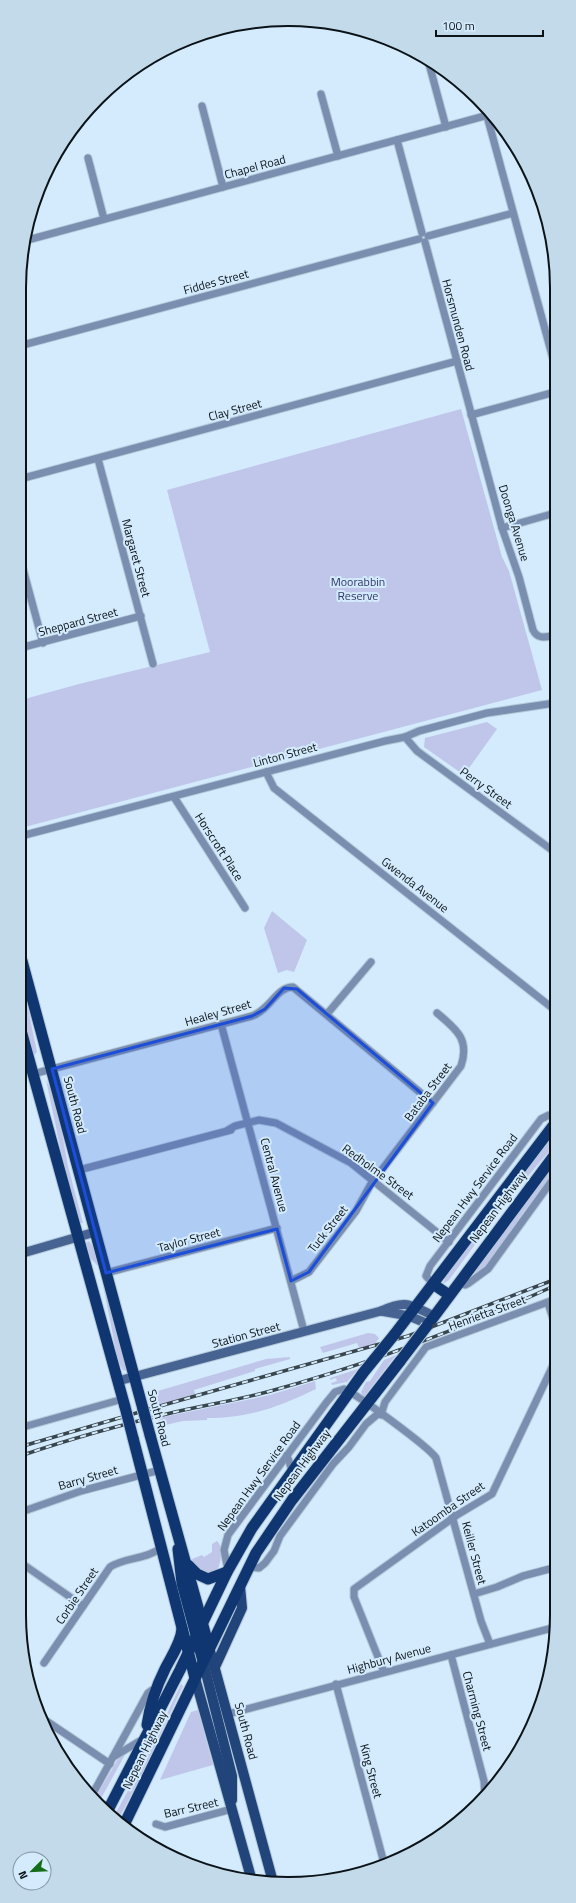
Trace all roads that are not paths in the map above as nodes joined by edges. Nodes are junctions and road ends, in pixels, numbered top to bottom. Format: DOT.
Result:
graph roads {
  1 [pos="430,68"];
  2 [pos="321,94"];
  3 [pos="202,106"];
  4 [pos="486,116"];
  5 [pos="492,124"];
  6 [pos="446,126"];
  7 [pos="397,140"];
  8 [pos="338,156"];
  9 [pos="88,158"];
  10 [pos="223,187"];
  11 [pos="513,213"];
  12 [pos="104,219"];
  13 [pos="423,238"];
  14 [pos="31,239"];
  15 [pos="26,344"];
  16 [pos="550,348"];
  17 [pos="457,362"];
  18 [pos="550,393"];
  19 [pos="471,414"];
  20 [pos="98,458"];
  21 [pos="26,477"];
  22 [pos="550,514"];
  23 [pos="502,528"];
  24 [pos="26,581"];
  25 [pos="141,616"];
  26 [pos="550,636"];
  27 [pos="42,642"];
  28 [pos="26,646"];
  29 [pos="153,664"];
  30 [pos="550,704"];
  31 [pos="405,738"];
  32 [pos="266,772"];
  33 [pos="174,797"];
  34 [pos="26,835"];
  35 [pos="550,849"];
  36 [pos="245,908"];
  37 [pos="371,962"];
  38 [pos="26,975"];
  39 [pos="550,1006"];
  40 [pos="437,1013"];
  41 [pos="327,1014"];
  42 [pos="221,1024"];
  43 [pos="26,1049"];
  44 [pos="52,1069"];
  45 [pos="33,1074"];
  46 [pos="434,1103"];
  47 [pos="550,1115"];
  48 [pos="249,1125"];
  49 [pos="550,1130"];
  50 [pos="550,1160"];
  51 [pos="79,1170"];
  52 [pos="374,1181"];
  53 [pos="550,1183"];
  54 [pos="277,1228"];
  55 [pos="95,1232"];
  56 [pos="78,1237"];
  57 [pos="449,1242"];
  58 [pos="26,1252"];
  59 [pos="106,1273"];
  60 [pos="291,1281"];
  61 [pos="458,1283"];
  62 [pos="433,1284"];
  63 [pos="449,1295"];
  64 [pos="548,1303"];
  65 [pos="550,1310"];
  66 [pos="412,1312"];
  67 [pos="430,1322"];
  68 [pos="304,1331"];
  69 [pos="550,1372"];
  70 [pos="134,1377"];
  71 [pos="118,1381"];
  72 [pos="349,1392"];
  73 [pos="124,1403"];
  74 [pos="366,1404"];
  75 [pos="380,1414"];
  76 [pos="314,1418"];
  77 [pos="350,1424"];
  78 [pos="26,1426"];
  79 [pos="360,1432"];
  80 [pos="287,1455"];
  81 [pos="160,1470"];
  82 [pos="292,1471"];
  83 [pos="143,1475"];
  84 [pos="26,1510"];
  85 [pos="454,1517"];
  86 [pos="176,1529"];
  87 [pos="161,1548"];
  88 [pos="188,1565"];
  89 [pos="26,1566"];
  90 [pos="248,1567"];
  91 [pos="550,1569"];
  92 [pos="228,1571"];
  93 [pos="240,1586"];
  94 [pos="475,1597"];
  95 [pos="83,1606"];
  96 [pos="202,1622"];
  97 [pos="182,1629"];
  98 [pos="549,1629"];
  99 [pos="196,1635"];
  100 [pos="488,1645"];
  101 [pos="209,1647"];
  102 [pos="188,1652"];
  103 [pos="451,1655"];
  104 [pos="203,1661"];
  105 [pos="44,1663"];
  106 [pos="215,1667"];
  107 [pos="384,1672"];
  108 [pos="195,1678"];
  109 [pos="336,1684"];
  110 [pos="156,1690"];
  111 [pos="228,1714"];
  112 [pos="49,1722"];
  113 [pos="219,1725"];
  114 [pos="145,1737"];
  115 [pos="112,1761"];
  116 [pos="242,1767"];
  117 [pos="230,1770"];
  118 [pos="484,1789"];
  119 [pos="94,1791"];
  120 [pos="110,1807"];
  121 [pos="231,1808"];
  122 [pos="126,1821"];
  123 [pos="156,1824"];
  124 [pos="383,1859"];
  125 [pos="250,1874"];
  126 [pos="271,1876"];
  1 -- 6 [label="street"];
  2 -- 8 [label="street"];
  3 -- 10 [label="street"];
  4 -- 6 [label="street, Chapel Road"];
  5 -- 11 [label="street"];
  6 -- 7 [label="street, Chapel Road"];
  7 -- 8 [label="street, Chapel Road"];
  7 -- 13 [label="street, Horsmunden Road"];
  8 -- 10 [label="street, Chapel Road"];
  9 -- 12 [label="street"];
  10 -- 12 [label="street, Chapel Road"];
  11 -- 13 [label="street, Fiddes Street"];
  11 -- 16 [label="street"];
  12 -- 14 [label="street, Chapel Road"];
  13 -- 15 [label="street, Fiddes Street"];
  13 -- 17 [label="street, Horsmunden Road"];
  17 -- 19 [label="street, Horsmunden Road"];
  17 -- 20 [label="street, Clay Street"];
  18 -- 19 [label="street"];
  19 -- 23 [label="street, Doonga Avenue"];
  20 -- 21 [label="street, Clay Street"];
  20 -- 25 [label="street, Margaret Street"];
  22 -- 23 [label="street"];
  23 -- 26 [label="street, Doonga Avenue"];
  24 -- 27 [label="street"];
  25 -- 27 [label="street, Sheppard Street"];
  25 -- 29 [label="street, Margaret Street"];
  27 -- 28 [label="street, Sheppard Street"];
  30 -- 31 [label="street, Linton Street"];
  31 -- 32 [label="street, Linton Street"];
  31 -- 35 [label="street, Perry Street"];
  32 -- 33 [label="street, Linton Street"];
  32 -- 39 [label="street, Gwenda Avenue"];
  33 -- 34 [label="street, Linton Street"];
  33 -- 36 [label="street, Horscroft Place"];
  37 -- 41 [label="street"];
  38 -- 44 [label="highway, South Road"];
  40 -- 46 [label="street, Bataba Street"];
  41 -- 42 [label="street, Healey Street"];
  41 -- 46 [label="street, Healey Street"];
  42 -- 44 [label="street, Healey Street"];
  42 -- 48 [label="street, Central Avenue"];
  43 -- 45 [label="highway"];
  44 -- 45 [label="street, Healey Street"];
  44 -- 51 [label="highway, South Road"];
  45 -- 56 [label="highway"];
  46 -- 52 [label="street, Bataba Street"];
  47 -- 57 [label="street, Nepean Hwy Service Road"];
  48 -- 51 [label="street, Redholme Street"];
  48 -- 52 [label="street, Redholme Street"];
  48 -- 54 [label="street, Central Avenue"];
  49 -- 62 [label="highway, Nepean Highway"];
  50 -- 61 [label="highway, Nepean Highway"];
  51 -- 55 [label="highway, South Road"];
  52 -- 57 [label="street, Redholme Street"];
  52 -- 60 [label="street, Tuck Street"];
  53 -- 61 [label="street"];
  54 -- 59 [label="street, Taylor Street"];
  54 -- 60 [label="street, Central Avenue"];
  55 -- 56 [label="main road"];
  55 -- 59 [label="highway, South Road"];
  56 -- 58 [label="main road"];
  56 -- 71 [label="highway"];
  57 -- 62 [label="street, Nepean Hwy Service Road"];
  59 -- 70 [label="highway, South Road"];
  60 -- 68 [label="street, Central Avenue"];
  61 -- 63 [label="highway, Nepean Highway"];
  62 -- 63 [label="highway"];
  62 -- 66 [label="highway, Nepean Highway"];
  63 -- 67 [label="highway, Nepean Highway"];
  64 -- 65 [label="street"];
  64 -- 75 [label="street, Henrietta Street"];
  66 -- 67 [label="main road, Station Street"];
  66 -- 68 [label="main road, Station Street"];
  66 -- 72 [label="highway, Nepean Highway, bridge"];
  67 -- 74 [label="highway, Nepean Highway, bridge"];
  68 -- 70 [label="main road, Station Street"];
  69 -- 85 [label="street, Katoomba Street"];
  70 -- 71 [label="main road, Station Street"];
  70 -- 81 [label="highway, South Road, bridge"];
  71 -- 73 [label="highway"];
  72 -- 74 [label="street, Keiller Street"];
  72 -- 76 [label="street, Nepean Highway"];
  72 -- 82 [label="highway, Nepean Highway"];
  73 -- 78 [label="street"];
  73 -- 83 [label="highway, bridge"];
  74 -- 75 [label="street, Keiller Street"];
  74 -- 77 [label="highway, Nepean Highway"];
  75 -- 79 [label="street"];
  75 -- 85 [label="street, Keiller Street"];
  76 -- 80 [label="street, Nepean Hwy Service Road"];
  77 -- 79 [label="street"];
  77 -- 90 [label="highway, Nepean Highway"];
  79 -- 90 [label="street"];
  80 -- 82 [label="street, Nepean Highway"];
  80 -- 92 [label="street, Nepean Hwy Service Road"];
  81 -- 83 [label="street, Barry Street"];
  81 -- 86 [label="highway, South Road"];
  82 -- 92 [label="highway, Nepean Highway"];
  83 -- 84 [label="street, Barry Street"];
  83 -- 87 [label="highway"];
  85 -- 94 [label="street, Keiller Street"];
  85 -- 107 [label="street, Katoomba Street"];
  86 -- 88 [label="highway, South Road"];
  86 -- 99 [label="highway"];
  87 -- 95 [label="street, Corbie Street"];
  87 -- 97 [label="highway"];
  88 -- 92 [label="highway"];
  88 -- 96 [label="highway, South Road"];
  89 -- 95 [label="street"];
  90 -- 93 [label="highway, Nepean Highway"];
  91 -- 94 [label="street"];
  92 -- 96 [label="highway, Nepean Highway"];
  93 -- 101 [label="highway, Nepean Highway"];
  93 -- 106 [label="main road"];
  94 -- 100 [label="street, Keiller Street"];
  95 -- 105 [label="street, Corbie Street"];
  96 -- 99 [label="highway, Nepean Highway"];
  96 -- 101 [label="highway, South Road"];
  97 -- 102 [label="highway"];
  97 -- 110 [label="highway"];
  98 -- 100 [label="street, Highbury Avenue"];
  99 -- 102 [label="highway, Nepean Highway"];
  99 -- 104 [label="highway"];
  100 -- 103 [label="street, Highbury Avenue"];
  101 -- 104 [label="highway, Nepean Highway"];
  101 -- 106 [label="main road, South Road"];
  102 -- 108 [label="highway"];
  102 -- 114 [label="highway, Nepean Highway"];
  103 -- 107 [label="street, Highbury Avenue"];
  103 -- 118 [label="street, Charming Street"];
  104 -- 108 [label="highway, Nepean Highway"];
  104 -- 113 [label="main road"];
  106 -- 111 [label="main road, South Road"];
  107 -- 109 [label="street, Highbury Avenue"];
  108 -- 121 [label="main road"];
  108 -- 122 [label="highway, Nepean Highway"];
  109 -- 111 [label="street, Highbury Avenue"];
  109 -- 124 [label="street, King Street"];
  110 -- 114 [label="highway"];
  110 -- 115 [label="street"];
  111 -- 113 [label="main road"];
  111 -- 116 [label="main road, South Road"];
  112 -- 115 [label="street"];
  113 -- 117 [label="main road"];
  114 -- 115 [label="street"];
  114 -- 120 [label="highway, Nepean Highway"];
  115 -- 119 [label="street"];
  116 -- 117 [label="main road"];
  116 -- 126 [label="main road, South Road"];
  117 -- 121 [label="main road"];
  121 -- 123 [label="street, Barr Street"];
  121 -- 125 [label="main road"];
}
